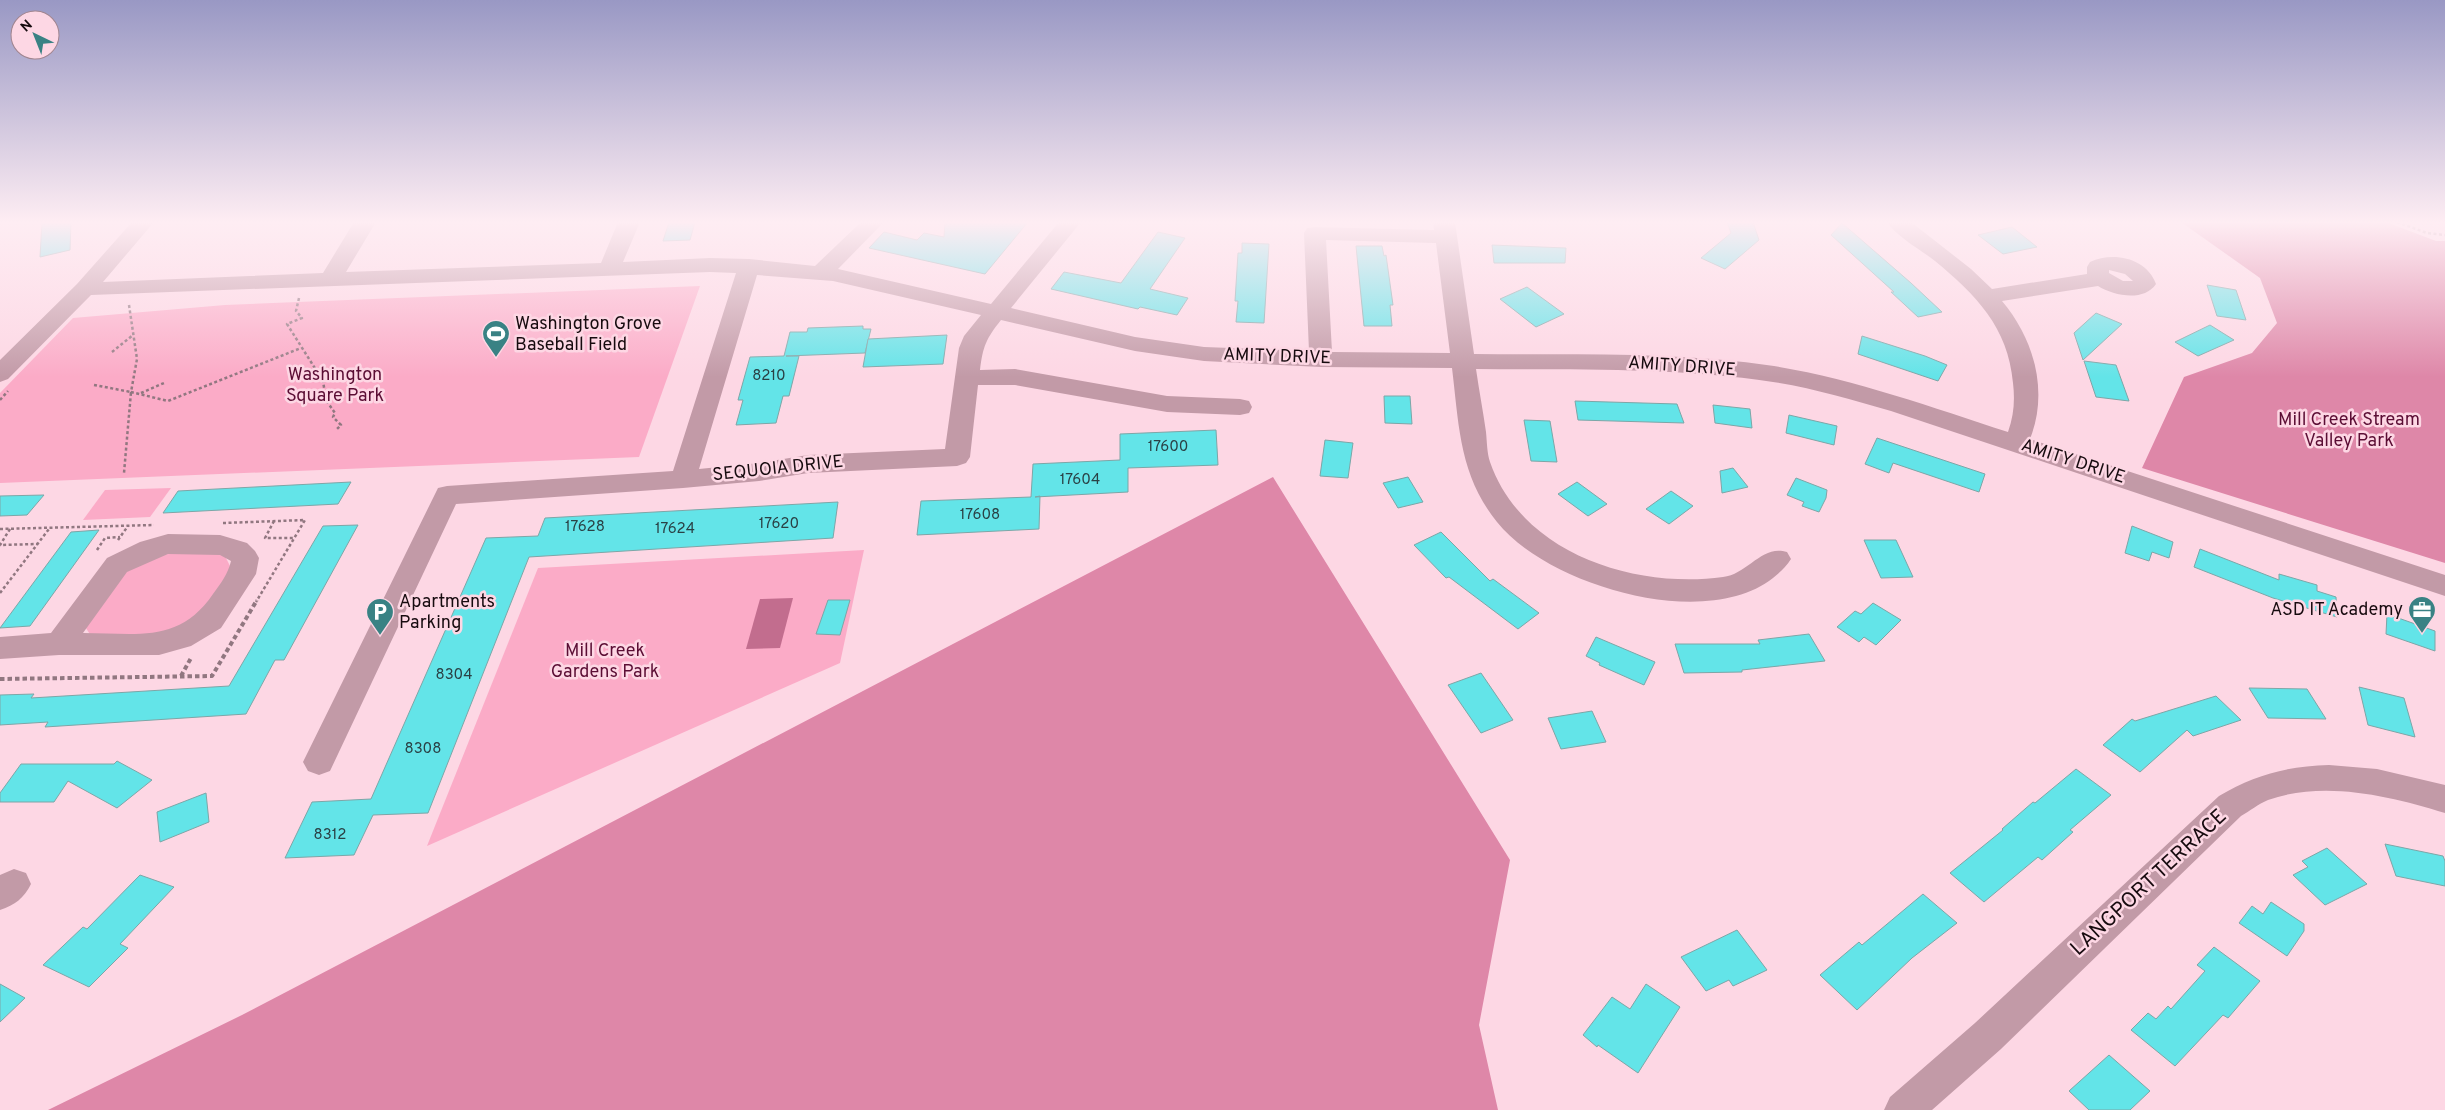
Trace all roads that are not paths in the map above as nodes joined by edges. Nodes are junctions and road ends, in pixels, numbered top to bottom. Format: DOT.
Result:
graph roads {
  1 [pos="98,274"];
  2 [pos="334,274"];
  3 [pos="487,274"];
  4 [pos="747,274"];
  5 [pos="830,274"];
  6 [pos="1028,274"];
  7 [pos="1317,274"];
  8 [pos="1451,274"];
  9 [pos="1962,274"];
  10 [pos="2101,279"];
  11 [pos="330,280"];
  12 [pos="85,289"];
  13 [pos="1987,296"];
  14 [pos="997,313"];
  15 [pos="1321,358"];
  16 [pos="1464,360"];
  17 [pos="0,374"];
  18 [pos="967,378"];
  19 [pos="1240,408"];
  20 [pos="2016,443"];
  21 [pos="682,479"];
  22 [pos="1777,559"];
  23 [pos="2445,586"];
  24 [pos="59,644"];
  25 [pos="0,648"];
  26 [pos="319,762"];
  27 [pos="2445,799"];
  28 [pos="1903,1110"];
  1 -- 12 [label="street"];
  2 -- 11 [label="street"];
  3 -- 11 [label="street, AMITY DRIVE"];
  4 -- 21 [label="street"];
  5 -- 14 [label="street, AMITY DRIVE"];
  6 -- 14 [label="street, SEQUOIA DRIVE"];
  7 -- 15 [label="street"];
  8 -- 16 [label="street"];
  9 -- 13 [label="street"];
  10 -- 13 [label="street"];
  11 -- 12 [label="street, AMITY DRIVE"];
  12 -- 17 [label="street"];
  13 -- 20 [label="street"];
  14 -- 15 [label="street, AMITY DRIVE"];
  14 -- 18 [label="street, SEQUOIA DRIVE"];
  15 -- 16 [label="street, AMITY DRIVE"];
  16 -- 20 [label="street, AMITY DRIVE"];
  16 -- 22 [label="street"];
  18 -- 19 [label="street"];
  18 -- 21 [label="street, SEQUOIA DRIVE"];
  20 -- 23 [label="street, AMITY DRIVE"];
  21 -- 26 [label="street, SEQUOIA DRIVE"];
  24 -- 24 [label="street"];
  24 -- 25 [label="street"];
  27 -- 28 [label="street, LANGPORT TERRACE"];
}
